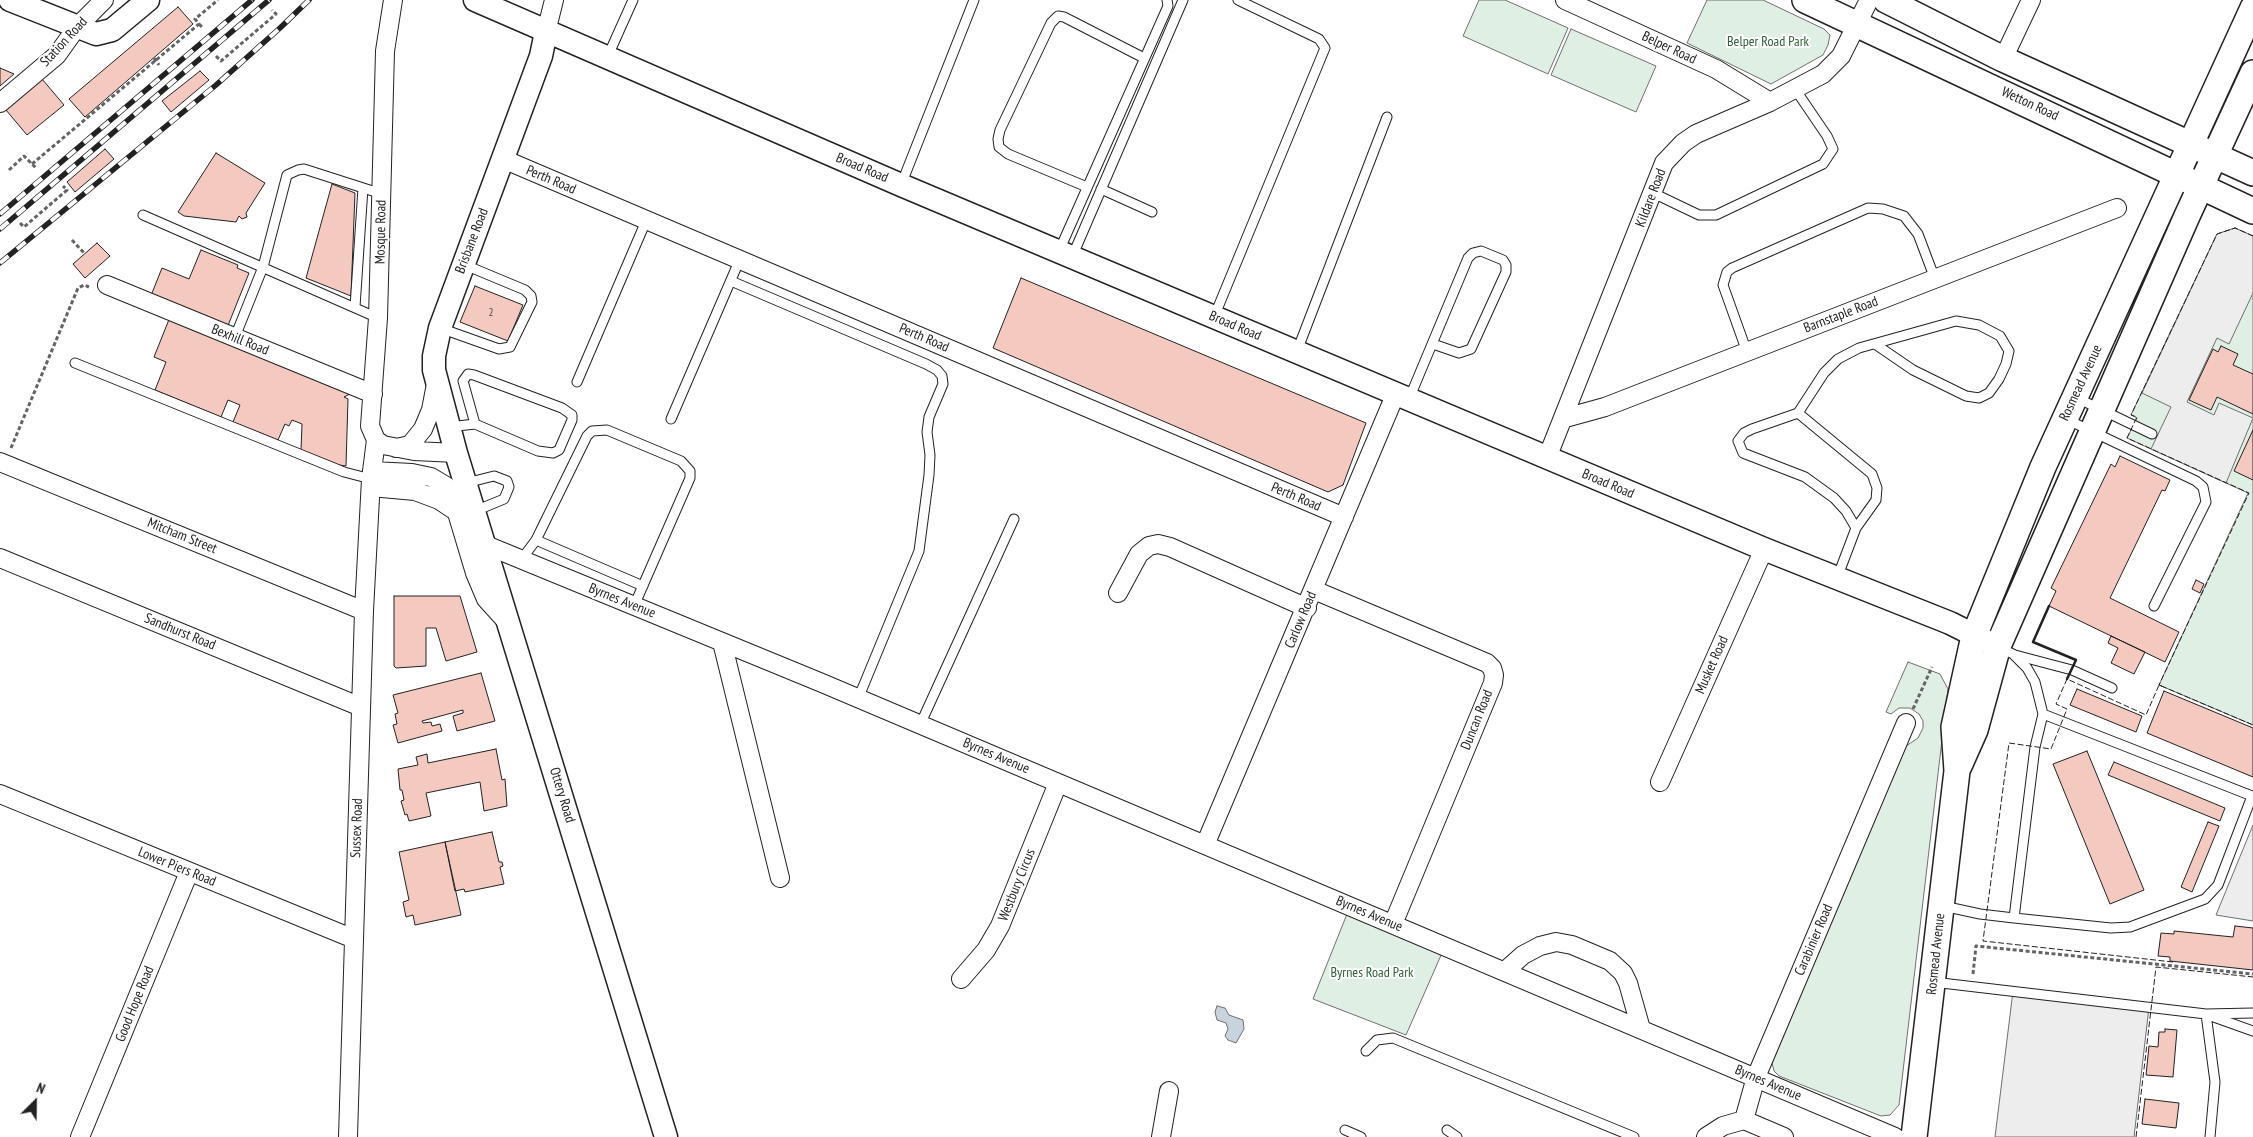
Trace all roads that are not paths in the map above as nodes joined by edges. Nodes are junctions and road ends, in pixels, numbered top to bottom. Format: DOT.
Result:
graph roads {
  1 [pos="10,0"];
  2 [pos="104,0"];
  3 [pos="148,0"];
  4 [pos="393,0"];
  5 [pos="475,0"];
  6 [pos="554,0"];
  7 [pos="633,0"];
  8 [pos="974,0"];
  9 [pos="1167,0"];
  10 [pos="1183,0"];
  11 [pos="1238,0"];
  12 [pos="1565,0"];
  13 [pos="1805,0"];
  14 [pos="1869,0"];
  15 [pos="1886,0"];
  16 [pos="2031,0"];
  17 [pos="2253,8"];
  18 [pos="1857,24"];
  19 [pos="77,27"];
  20 [pos="546,32"];
  21 [pos="607,58"];
  22 [pos="1144,58"];
  23 [pos="2003,59"];
  24 [pos="2253,74"];
  25 [pos="1795,88"];
  26 [pos="1770,102"];
  27 [pos="0,103"];
  28 [pos="1387,117"];
  29 [pos="2190,145"];
  30 [pos="2214,156"];
  31 [pos="503,159"];
  32 [pos="2176,174"];
  33 [pos="2253,174"];
  34 [pos="901,185"];
  35 [pos="2201,186"];
  36 [pos="1087,187"];
  37 [pos="363,188"];
  38 [pos="1101,189"];
  39 [pos="1652,193"];
  40 [pos="382,194"];
  41 [pos="2117,208"];
  42 [pos="2253,211"];
  43 [pos="1152,212"];
  44 [pos="143,215"];
  45 [pos="646,221"];
  46 [pos="1065,254"];
  47 [pos="740,260"];
  48 [pos="462,264"];
  49 [pos="263,267"];
  50 [pos="1935,279"];
  51 [pos="731,281"];
  52 [pos="107,285"];
  53 [pos="355,307"];
  54 [pos="1214,316"];
  55 [pos="378,318"];
  56 [pos="440,328"];
  57 [pos="235,337"];
  58 [pos="1433,344"];
  59 [pos="1875,344"];
  60 [pos="1297,352"];
  61 [pos="1747,352"];
  62 [pos="75,363"];
  63 [pos="437,382"];
  64 [pos="577,382"];
  65 [pos="373,394"];
  66 [pos="1402,396"];
  67 [pos="2070,407"];
  68 [pos="1798,413"];
  69 [pos="1565,418"];
  70 [pos="671,419"];
  71 [pos="2098,421"];
  72 [pos="475,424"];
  73 [pos="449,427"];
  74 [pos="2152,434"];
  75 [pos="376,440"];
  76 [pos="396,448"];
  77 [pos="456,453"];
  78 [pos="4,457"];
  79 [pos="1547,458"];
  80 [pos="371,479"];
  81 [pos="466,483"];
  82 [pos="466,512"];
  83 [pos="1344,517"];
  84 [pos="1014,519"];
  85 [pos="1856,528"];
  86 [pos="536,540"];
  87 [pos="486,545"];
  88 [pos="1764,549"];
  89 [pos="0,558"];
  90 [pos="521,560"];
  91 [pos="1837,578"];
  92 [pos="643,586"];
  93 [pos="1314,590"];
  94 [pos="1118,592"];
  95 [pos="634,606"];
  96 [pos="2154,606"];
  97 [pos="1307,608"];
  98 [pos="364,611"];
  99 [pos="510,625"];
  100 [pos="1974,636"];
  101 [pos="722,642"];
  102 [pos="2005,650"];
  103 [pos="2112,688"];
  104 [pos="858,698"];
  105 [pos="361,707"];
  106 [pos="2044,714"];
  107 [pos="1906,723"];
  108 [pos="920,725"];
  109 [pos="1957,771"];
  110 [pos="1660,782"];
  111 [pos="1058,783"];
  112 [pos="0,794"];
  113 [pos="1205,845"];
  114 [pos="189,872"];
  115 [pos="780,878"];
  116 [pos="1941,905"];
  117 [pos="2014,918"];
  118 [pos="1393,924"];
  119 [pos="354,940"];
  120 [pos="1505,971"];
  121 [pos="961,979"];
  122 [pos="1933,982"];
  123 [pos="2253,1013"];
  124 [pos="2206,1014"];
  125 [pos="1641,1029"];
  126 [pos="2253,1031"];
  127 [pos="1366,1051"];
  128 [pos="1756,1077"];
  129 [pos="1169,1091"];
  130 [pos="1744,1120"];
  131 [pos="1345,1130"];
  132 [pos="1447,1130"];
  133 [pos="80,1137"];
  134 [pos="348,1137"];
  135 [pos="666,1137"];
  136 [pos="1161,1137"];
  137 [pos="1361,1137"];
  138 [pos="1457,1137"];
  139 [pos="1634,1137"];
  140 [pos="1706,1137"];
  141 [pos="1784,1137"];
  142 [pos="1895,1137"];
  143 [pos="1914,1137"];
  144 [pos="2210,1137"];
  1 -- 19 [label="street"];
  2 -- 19 [label="street, Station Road"];
  3 -- 19 [label="street"];
  4 -- 40 [label="street, Mosque Road"];
  5 -- 20 [label="street, Broad Road"];
  6 -- 20 [label="street"];
  7 -- 21 [label="lane"];
  8 -- 34 [label="lane"];
  9 -- 22 [label="lane"];
  10 -- 38 [label="lane"];
  11 -- 54 [label="lane"];
  12 -- 26 [label="street, Belper Road"];
  13 -- 18 [label="main road, Wetton Road"];
  14 -- 18 [label="street, Kildare Road"];
  15 -- 23 [label="main road"];
  16 -- 23 [label="street"];
  17 -- 29 [label="main road, Rosmead Avenue"];
  18 -- 25 [label="street, Kildare Road"];
  18 -- 32 [label="main road, Wetton Road"];
  19 -- 27 [label="street, Station Road"];
  20 -- 21 [label="street, Broad Road"];
  20 -- 31 [label="street, Brisbane Road"];
  21 -- 34 [label="street, Broad Road"];
  22 -- 36 [label="lane"];
  22 -- 36 [label="lane"];
  23 -- 29 [label="main road"];
  24 -- 30 [label="main road, Rosmead Avenue"];
  25 -- 26 [label="street, Kildare Road"];
  25 -- 39 [label="lane"];
  26 -- 39 [label="street, Kildare Road"];
  28 -- 60 [label="lane"];
  29 -- 30 [label="main road"];
  29 -- 32 [label="main road, Rosmead Avenue"];
  30 -- 33 [label="main road"];
  30 -- 35 [label="main road, Rosmead Avenue"];
  31 -- 45 [label="street, Perth Road"];
  31 -- 48 [label="street, Brisbane Road"];
  32 -- 35 [label="main road, Wetton Road"];
  32 -- 67 [label="main road, Rosmead Avenue"];
  34 -- 46 [label="street, Broad Road"];
  35 -- 42 [label="main road, Wetton Road"];
  35 -- 71 [label="main road, Rosmead Avenue"];
  36 -- 46 [label="lane"];
  37 -- 40 [label="lane"];
  37 -- 49 [label="lane"];
  37 -- 53 [label="lane"];
  38 -- 43 [label="lane"];
  38 -- 46 [label="lane"];
  39 -- 69 [label="street, Kildare Road"];
  40 -- 55 [label="street, Mosque Road"];
  41 -- 50 [label="street, Barnstaple Road"];
  44 -- 49 [label="lane"];
  45 -- 47 [label="street, Perth Road"];
  45 -- 64 [label="lane"];
  46 -- 54 [label="street, Broad Road"];
  47 -- 51 [label="lane"];
  47 -- 83 [label="street, Perth Road"];
  48 -- 56 [label="street, Brisbane Road"];
  48 -- 56 [label="lane"];
  49 -- 53 [label="lane"];
  49 -- 57 [label="lane"];
  50 -- 61 [label="street, Barnstaple Road"];
  50 -- 61 [label="lane"];
  51 -- 70 [label="lane"];
  51 -- 104 [label="lane"];
  52 -- 57 [label="street, Bexhill Road"];
  53 -- 55 [label="lane"];
  54 -- 60 [label="street, Broad Road"];
  55 -- 65 [label="street, Mosque Road"];
  56 -- 63 [label="street, Brisbane Road"];
  57 -- 65 [label="street, Bexhill Road"];
  58 -- 58 [label="lane"];
  58 -- 66 [label="lane"];
  59 -- 59 [label="lane"];
  59 -- 68 [label="lane"];
  60 -- 66 [label="street, Broad Road"];
  61 -- 69 [label="street, Barnstaple Road"];
  62 -- 80 [label="lane"];
  63 -- 73 [label="street, Brisbane Road"];
  63 -- 76 [label="street"];
  65 -- 75 [label="street, Mosque Road"];
  66 -- 79 [label="street, Broad Road"];
  66 -- 83 [label="street, Carlow Road"];
  67 -- 71 [label="lane"];
  67 -- 71 [label="lane"];
  67 -- 100 [label="main road, Rosmead Avenue"];
  68 -- 85 [label="lane"];
  68 -- 85 [label="lane"];
  69 -- 79 [label="street, Kildare Road"];
  71 -- 74 [label="lane"];
  71 -- 96 [label="lane"];
  71 -- 102 [label="main road, Rosmead Avenue"];
  72 -- 72 [label="lane"];
  72 -- 73 [label="lane"];
  73 -- 77 [label="street, Brisbane Road"];
  75 -- 76 [label="street"];
  75 -- 80 [label="street, Mosque Road"];
  76 -- 77 [label="street"];
  77 -- 81 [label="street, Ottery Road"];
  78 -- 98 [label="street, Mitcham Street"];
  79 -- 88 [label="street, Broad Road"];
  80 -- 82 [label="street"];
  80 -- 98 [label="street, Sussex Road"];
  81 -- 82 [label="street, Ottery Road"];
  81 -- 82 [label="lane"];
  82 -- 87 [label="street, Ottery Road"];
  82 -- 99 [label="street"];
  83 -- 93 [label="street, Carlow Road"];
  84 -- 108 [label="lane"];
  85 -- 91 [label="lane"];
  86 -- 90 [label="lane"];
  86 -- 92 [label="lane"];
  86 -- 92 [label="lane"];
  87 -- 90 [label="street, Byrnes Avenue"];
  87 -- 99 [label="street, Ottery Road"];
  88 -- 91 [label="street, Broad Road"];
  88 -- 110 [label="street, Musket Road"];
  89 -- 105 [label="street, Sandhurst Road"];
  90 -- 95 [label="street, Byrnes Avenue"];
  91 -- 100 [label="street, Broad Road"];
  92 -- 95 [label="lane"];
  93 -- 97 [label="street, Carlow Road"];
  93 -- 118 [label="street, Duncan Road"];
  94 -- 97 [label="street"];
  95 -- 101 [label="street, Byrnes Avenue"];
  97 -- 113 [label="street, Carlow Road"];
  98 -- 105 [label="street, Sussex Road"];
  99 -- 135 [label="street, Ottery Road"];
  100 -- 102 [label="street, Broad Road"];
  100 -- 109 [label="main road, Rosmead Avenue"];
  101 -- 104 [label="street, Byrnes Avenue"];
  101 -- 115 [label="street"];
  102 -- 103 [label="lane"];
  102 -- 106 [label="lane"];
  102 -- 109 [label="main road, Rosmead Avenue"];
  104 -- 108 [label="street, Byrnes Avenue"];
  105 -- 119 [label="street, Sussex Road"];
  106 -- 117 [label="lane"];
  106 -- 117 [label="lane"];
  107 -- 128 [label="street, Carabinier Road"];
  108 -- 111 [label="street, Byrnes Avenue"];
  109 -- 116 [label="main road, Rosmead Avenue"];
  111 -- 113 [label="street, Byrnes Avenue"];
  111 -- 121 [label="street, Westbury Circus"];
  112 -- 114 [label="street, Lower Piers Road"];
  113 -- 118 [label="street, Byrnes Avenue"];
  114 -- 119 [label="street, Lower Piers Road"];
  114 -- 133 [label="street, Good Hope Road"];
  116 -- 117 [label="lane"];
  116 -- 122 [label="main road, Rosmead Avenue"];
  118 -- 120 [label="street, Byrnes Avenue"];
  119 -- 134 [label="street, Sussex Road"];
  120 -- 125 [label="street, Byrnes Avenue"];
  120 -- 125 [label="street"];
  122 -- 124 [label="lane"];
  122 -- 143 [label="main road, Rosmead Avenue"];
  123 -- 124 [label="lane"];
  124 -- 126 [label="lane"];
  124 -- 144 [label="lane"];
  125 -- 128 [label="street, Byrnes Avenue"];
  127 -- 139 [label="lane"];
  128 -- 130 [label="street, Carabinier Road"];
  128 -- 142 [label="street, Byrnes Avenue"];
  129 -- 136 [label="street"];
  130 -- 140 [label="street"];
  130 -- 141 [label="street"];
  131 -- 137 [label="lane"];
  132 -- 138 [label="lane"];
}
